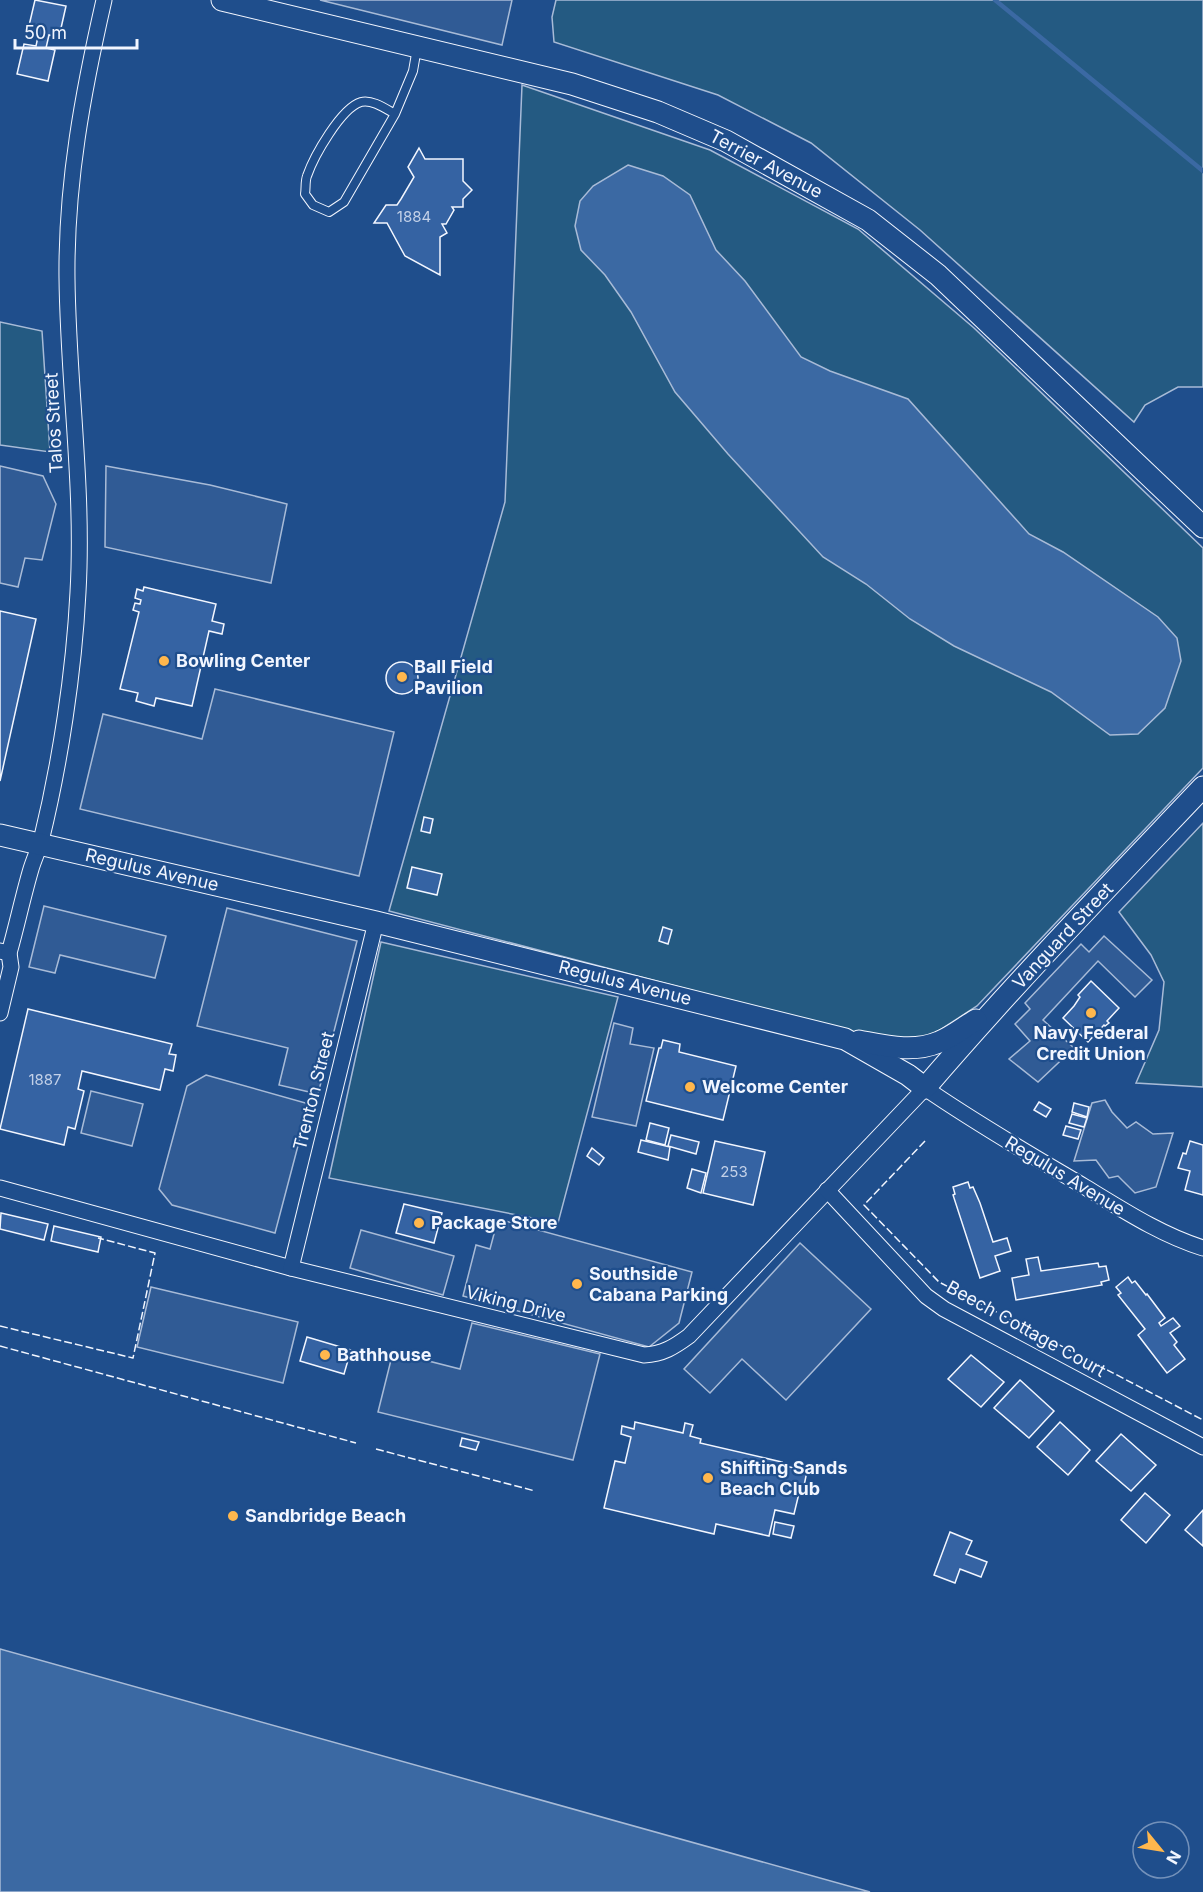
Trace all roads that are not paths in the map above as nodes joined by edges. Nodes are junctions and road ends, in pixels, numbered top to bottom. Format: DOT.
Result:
graph roads {
  1 [pos="104,0"];
  2 [pos="222,0"];
  3 [pos="417,47"];
  4 [pos="395,114"];
  5 [pos="1203,527"];
  6 [pos="1203,787"];
  7 [pos="0,835"];
  8 [pos="40,843"];
  9 [pos="376,922"];
  10 [pos="5,952"];
  11 [pos="995,1009"];
  12 [pos="0,1012"];
  13 [pos="845,1039"];
  14 [pos="925,1088"];
  15 [pos="0,1188"];
  16 [pos="827,1190"];
  17 [pos="1203,1248"];
  18 [pos="291,1268"];
  19 [pos="1203,1447"];
  1 -- 8 [label="street, Talos Street"];
  2 -- 3 [label="street, Terrier Avenue"];
  3 -- 4 [label="lane"];
  3 -- 5 [label="street, Terrier Avenue"];
  4 -- 4 [label="lane"];
  6 -- 11 [label="street, Vanguard Street"];
  7 -- 8 [label="street, Regulus Avenue"];
  8 -- 9 [label="street, Regulus Avenue"];
  8 -- 10 [label="street, Talos Street"];
  9 -- 13 [label="street, Regulus Avenue"];
  9 -- 18 [label="street, Trenton Street"];
  10 -- 12 [label="street, Talos Street"];
  11 -- 13 [label="street"];
  11 -- 14 [label="street, Vanguard Street"];
  13 -- 14 [label="street, Regulus Avenue"];
  14 -- 16 [label="street, Viking Drive"];
  14 -- 17 [label="street, Regulus Avenue"];
  15 -- 18 [label="street, Viking Drive"];
  16 -- 18 [label="street, Viking Drive"];
  16 -- 19 [label="street, Beech Cottage Court"];
}
